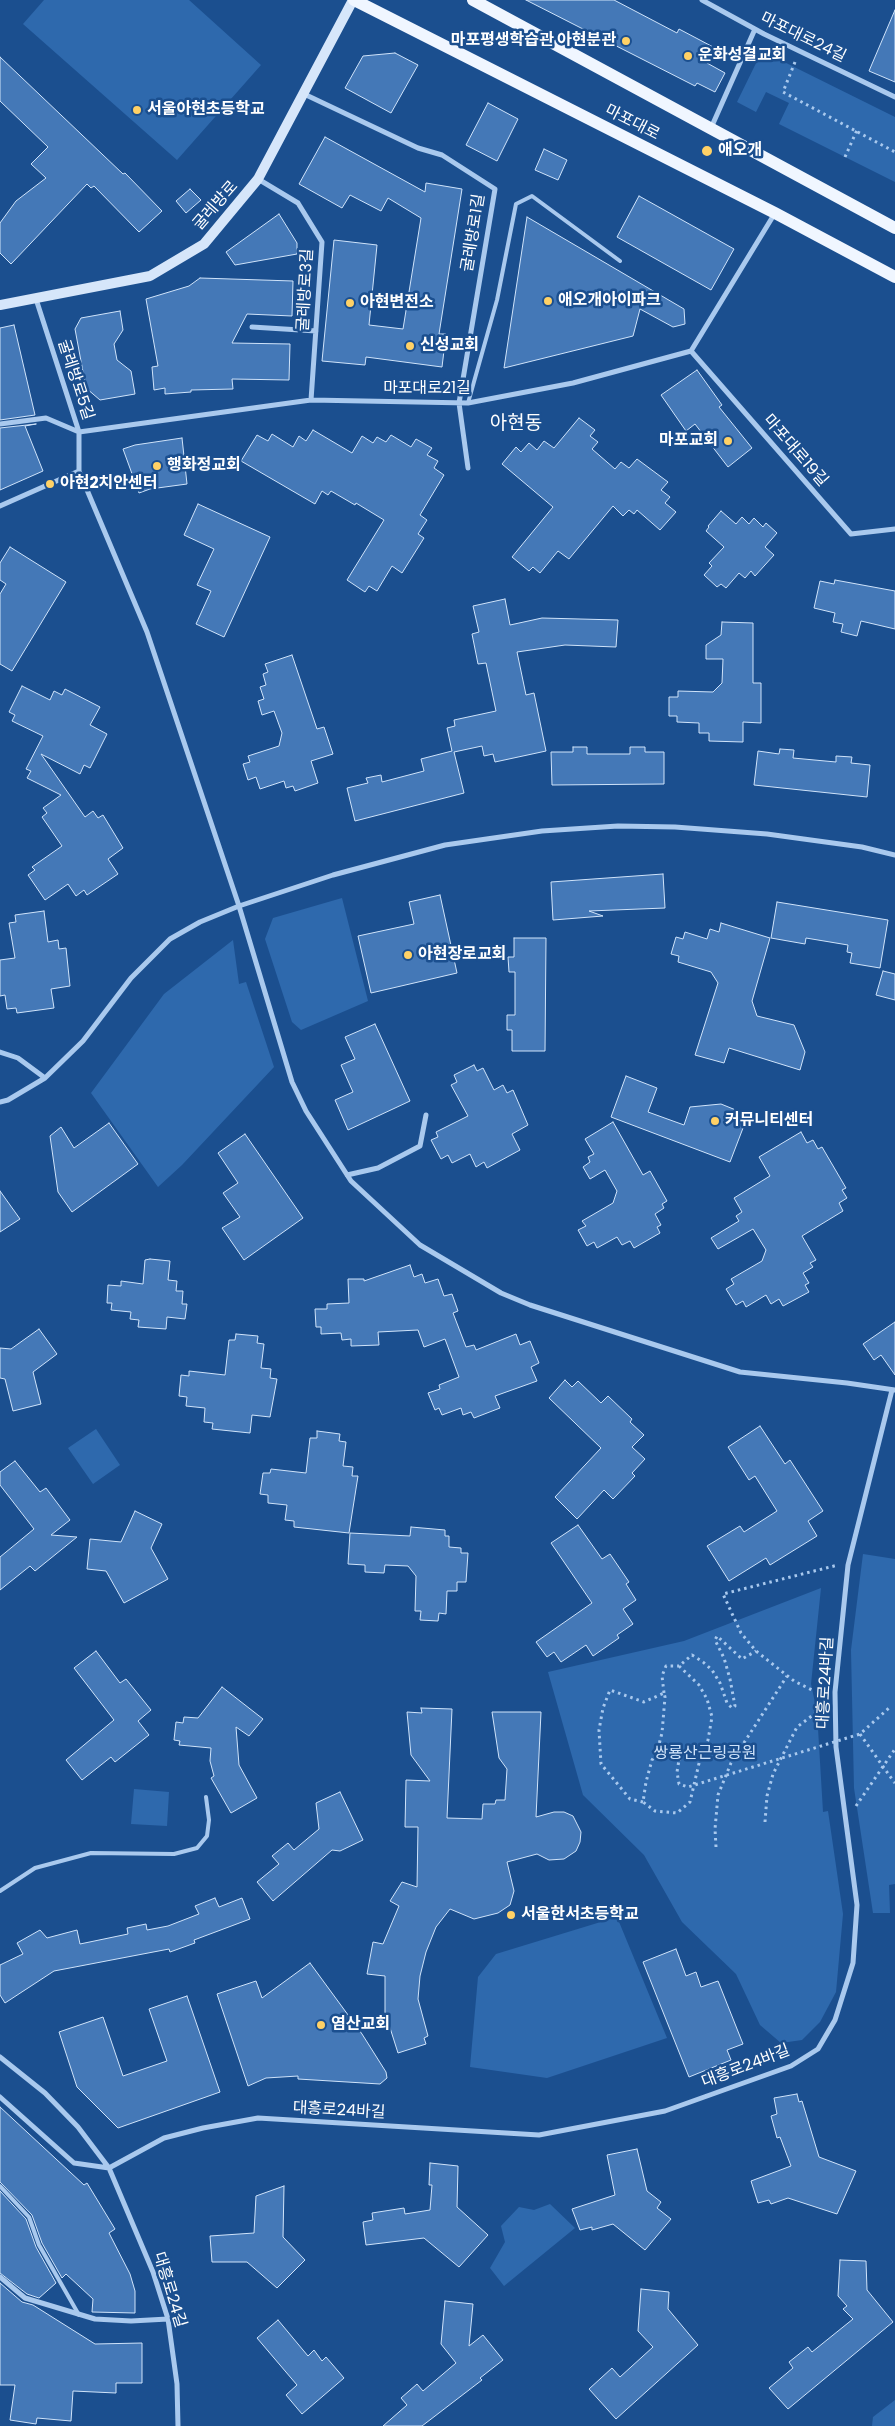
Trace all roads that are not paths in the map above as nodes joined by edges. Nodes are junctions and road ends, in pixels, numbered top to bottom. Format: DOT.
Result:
graph roads {
  1 [pos="354,0"];
  2 [pos="472,0"];
  3 [pos="702,0"];
  4 [pos="755,29"];
  5 [pos="304,94"];
  6 [pos="895,97"];
  7 [pos="711,128"];
  8 [pos="258,180"];
  9 [pos="775,213"];
  10 [pos="895,228"];
  11 [pos="620,262"];
  12 [pos="895,277"];
  13 [pos="36,299"];
  14 [pos="0,305"];
  15 [pos="252,327"];
  16 [pos="316,331"];
  17 [pos="691,351"];
  18 [pos="311,400"];
  19 [pos="459,403"];
  20 [pos="468,403"];
  21 [pos="0,424"];
  22 [pos="79,432"];
  23 [pos="468,468"];
  24 [pos="79,471"];
  25 [pos="0,506"];
  26 [pos="895,529"];
  27 [pos="895,855"];
  28 [pos="239,906"];
  29 [pos="0,1052"];
  30 [pos="45,1078"];
  31 [pos="0,1102"];
  32 [pos="426,1115"];
  33 [pos="347,1175"];
  34 [pos="893,1390"];
  35 [pos="206,1797"];
  36 [pos="0,1891"];
  37 [pos="0,2057"];
  38 [pos="0,2097"];
  39 [pos="109,2168"];
  40 [pos="0,2186"];
  41 [pos="0,2277"];
  42 [pos="79,2315"];
  43 [pos="168,2318"];
  44 [pos="178,2426"];
  1 -- 5 [label="street, 굴레방로"];
  1 -- 9 [label="main road, 마포대로"];
  2 -- 7 [label="main road, 마포대로"];
  3 -- 4 [label="street, 마포대로24길"];
  4 -- 6 [label="street, 마포대로24길"];
  4 -- 7 [label="street"];
  5 -- 8 [label="street, 굴레방로"];
  5 -- 19 [label="street, 굴레방로1길"];
  7 -- 10 [label="main road, 마포대로"];
  8 -- 13 [label="street, 굴레방로"];
  8 -- 16 [label="street, 굴레방로3길"];
  9 -- 12 [label="main road, 마포대로"];
  9 -- 17 [label="street"];
  11 -- 20 [label="lane"];
  13 -- 14 [label="street, 굴레방로"];
  13 -- 22 [label="street, 굴레방로5길"];
  15 -- 16 [label="street"];
  16 -- 18 [label="street, 굴레방로3길"];
  17 -- 20 [label="street, 마포대로21길"];
  17 -- 26 [label="street, 마포대로19길"];
  18 -- 19 [label="street, 마포대로21길"];
  18 -- 22 [label="street, 마포대로21길"];
  19 -- 20 [label="street, 마포대로21길"];
  19 -- 23 [label="street"];
  21 -- 22 [label="street"];
  22 -- 24 [label="street, 굴레방로5길"];
  24 -- 25 [label="street"];
  24 -- 28 [label="street"];
  27 -- 28 [label="street"];
  28 -- 30 [label="street"];
  28 -- 33 [label="street"];
  29 -- 30 [label="street"];
  30 -- 31 [label="street"];
  32 -- 33 [label="street"];
  33 -- 34 [label="street"];
  34 -- 39 [label="street, 대흥로24바길"];
  35 -- 36 [label="lane"];
  37 -- 39 [label="street, 대흥로24길"];
  38 -- 39 [label="street"];
  39 -- 43 [label="street, 대흥로24길"];
  40 -- 42 [label="lane"];
  41 -- 42 [label="street"];
  42 -- 43 [label="street"];
  43 -- 44 [label="street, 대흥로24길"];
}
